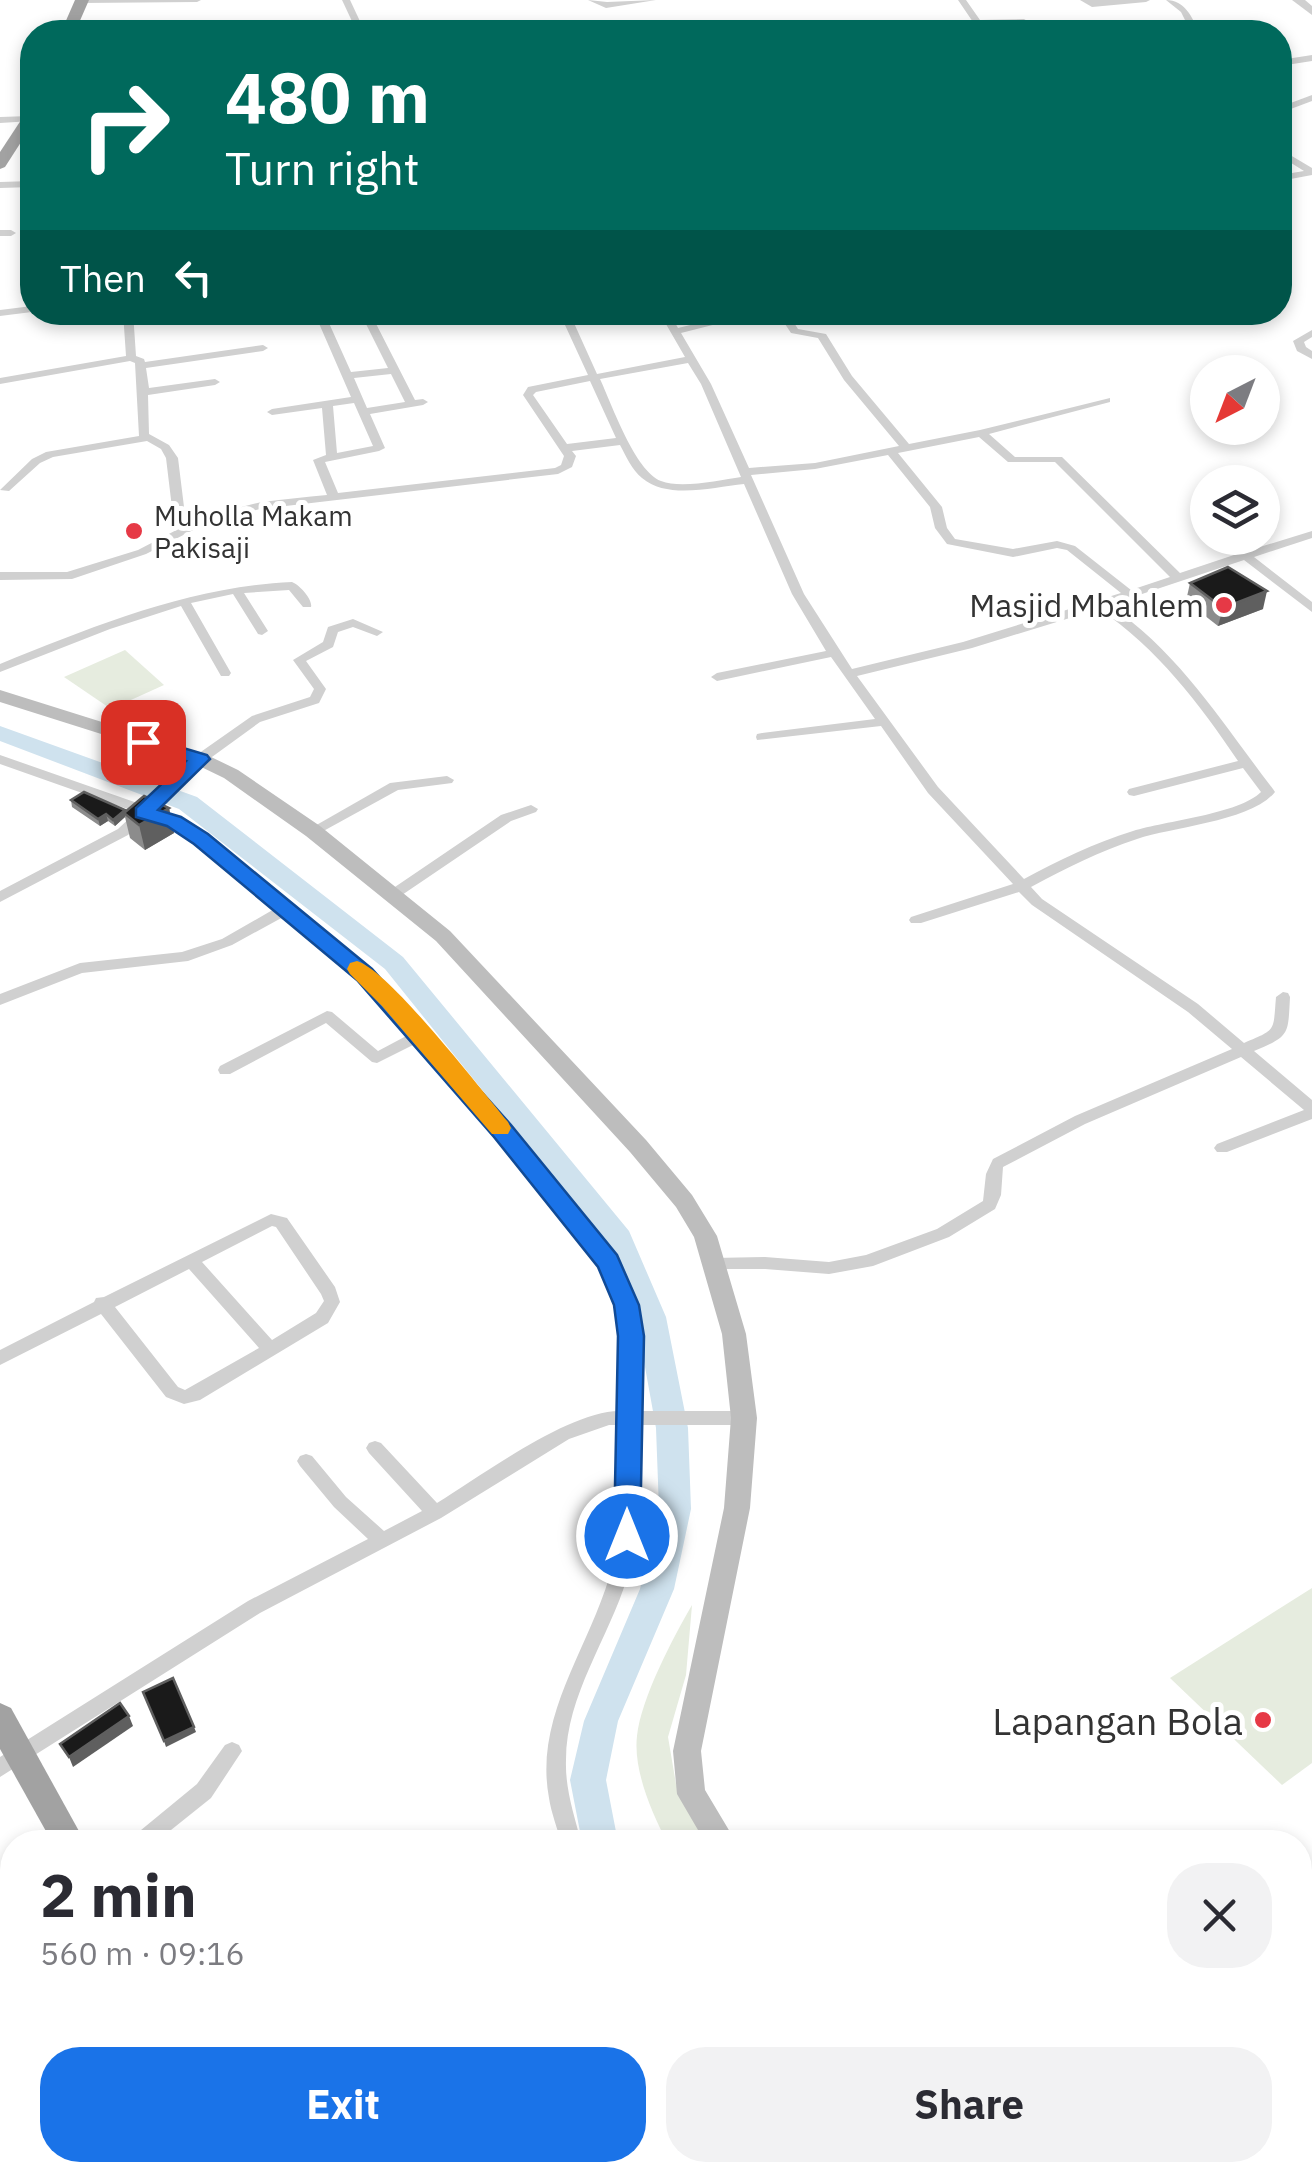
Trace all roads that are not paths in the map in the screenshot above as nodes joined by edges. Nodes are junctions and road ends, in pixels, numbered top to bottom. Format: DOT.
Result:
graph roads {
  1 [pos="82,0"];
  2 [pos="197,0"];
  3 [pos="592,0"];
  4 [pos="652,0"];
  5 [pos="1084,0"];
  6 [pos="1146,0"];
  7 [pos="1170,0"];
  8 [pos="1298,0"];
  9 [pos="1312,12"];
  10 [pos="1189,20"];
  11 [pos="20,144"];
  12 [pos="0,164"];
  13 [pos="130,325"];
  14 [pos="325,325"];
  15 [pos="372,325"];
  16 [pos="570,325"];
  17 [pos="672,325"];
  18 [pos="706,325"];
  19 [pos="791,325"];
  20 [pos="677,332"];
  21 [pos="1312,333"];
  22 [pos="262,348"];
  23 [pos="1312,356"];
  24 [pos="693,359"];
  25 [pos="136,362"];
  26 [pos="394,370"];
  27 [pos="348,376"];
  28 [pos="594,378"];
  29 [pos="0,380"];
  30 [pos="215,382"];
  31 [pos="142,388"];
  32 [pos="358,399"];
  33 [pos="1106,400"];
  34 [pos="327,404"];
  35 [pos="272,412"];
  36 [pos="364,412"];
  37 [pos="982,433"];
  38 [pos="146,438"];
  39 [pos="623,440"];
  40 [pos="566,448"];
  41 [pos="906,448"];
  42 [pos="890,450"];
  43 [pos="332,458"];
  44 [pos="747,476"];
  45 [pos="5,489"];
  46 [pos="333,495"];
  47 [pos="215,517"];
  48 [pos="1310,535"];
  49 [pos="1280,544"];
  50 [pos="1237,555"];
  51 [pos="1245,555"];
  52 [pos="0,576"];
  53 [pos="1178,578"];
  54 [pos="238,592"];
  55 [pos="1130,594"];
  56 [pos="185,602"];
  57 [pos="306,604"];
  58 [pos="1100,604"];
  59 [pos="1312,608"];
  60 [pos="262,631"];
  61 [pos="377,632"];
  62 [pos="834,653"];
  63 [pos="0,668"];
  64 [pos="225,673"];
  65 [pos="849,674"];
  66 [pos="716,677"];
  67 [pos="0,696"];
  68 [pos="884,722"];
  69 [pos="762,738"];
  70 [pos="0,759"];
  71 [pos="1246,763"];
  72 [pos="195,764"];
  73 [pos="447,780"];
  74 [pos="1134,792"];
  75 [pos="531,809"];
  76 [pos="146,810"];
  77 [pos="313,831"];
  78 [pos="1022,886"];
  79 [pos="394,894"];
  80 [pos="0,897"];
  81 [pos="286,909"];
  82 [pos="916,920"];
  83 [pos="1283,998"];
  84 [pos="0,1000"];
  85 [pos="418,1036"];
  86 [pos="1243,1050"];
  87 [pos="224,1070"];
  88 [pos="1312,1111"];
  89 [pos="1222,1148"];
  90 [pos="192,1262"];
  91 [pos="714,1264"];
  92 [pos="102,1304"];
  93 [pos="268,1347"];
  94 [pos="0,1358"];
  95 [pos="627,1418"];
  96 [pos="735,1419"];
  97 [pos="375,1448"];
  98 [pos="306,1461"];
  99 [pos="435,1513"];
  100 [pos="380,1538"];
  101 [pos="0,1718"];
  102 [pos="232,1751"];
  103 [pos="10,1761"];
  104 [pos="60,1830"];
  105 [pos="157,1830"];
  106 [pos="567,1830"];
  107 [pos="714,1830"];
  1 -- 2 [label="street"];
  3 -- 4 [label="street"];
  5 -- 6 [label="street"];
  7 -- 10 [label="street"];
  8 -- 9 [label="street"];
  11 -- 12 [label="highway"];
  13 -- 25 [label="street"];
  14 -- 27 [label="street"];
  15 -- 26 [label="street"];
  16 -- 28 [label="street"];
  17 -- 20 [label="street"];
  18 -- 20 [label="street"];
  19 -- 41 [label="street"];
  20 -- 24 [label="street"];
  21 -- 23 [label="street"];
  22 -- 25 [label="street"];
  24 -- 28 [label="street"];
  24 -- 44 [label="street"];
  25 -- 29 [label="street"];
  25 -- 31 [label="street"];
  26 -- 27 [label="street"];
  26 -- 36 [label="street"];
  27 -- 32 [label="street"];
  28 -- 39 [label="street"];
  28 -- 40 [label="street"];
  30 -- 31 [label="street"];
  31 -- 38 [label="street"];
  32 -- 34 [label="street"];
  32 -- 36 [label="street"];
  33 -- 37 [label="street"];
  34 -- 35 [label="street"];
  34 -- 43 [label="street"];
  36 -- 43 [label="street"];
  37 -- 41 [label="street"];
  37 -- 53 [label="street"];
  38 -- 45 [label="street"];
  38 -- 47 [label="street"];
  39 -- 40 [label="street"];
  39 -- 44 [label="street"];
  40 -- 46 [label="street"];
  41 -- 42 [label="street"];
  42 -- 44 [label="street"];
  42 -- 55 [label="street"];
  43 -- 46 [label="street"];
  44 -- 62 [label="street"];
  46 -- 47 [label="street"];
  47 -- 52 [label="street"];
  48 -- 49 [label="street"];
  50 -- 53 [label="street"];
  51 -- 59 [label="street"];
  53 -- 55 [label="street"];
  54 -- 56 [label="street"];
  54 -- 57 [label="street"];
  54 -- 60 [label="street"];
  55 -- 58 [label="street"];
  56 -- 63 [label="street"];
  56 -- 64 [label="street"];
  58 -- 65 [label="street"];
  58 -- 71 [label="street"];
  61 -- 72 [label="street"];
  62 -- 65 [label="street"];
  62 -- 66 [label="street"];
  65 -- 68 [label="street"];
  67 -- 72 [label="main road"];
  68 -- 69 [label="street"];
  68 -- 78 [label="street"];
  70 -- 76 [label="street"];
  71 -- 74 [label="street"];
  71 -- 78 [label="street"];
  72 -- 76 [label="street"];
  72 -- 77 [label="main road"];
  73 -- 77 [label="street"];
  75 -- 79 [label="street"];
  76 -- 80 [label="street"];
  76 -- 81 [label="street"];
  77 -- 79 [label="main road"];
  78 -- 82 [label="street"];
  78 -- 86 [label="street"];
  79 -- 91 [label="main road"];
  81 -- 84 [label="street"];
  81 -- 85 [label="street"];
  83 -- 86 [label="street"];
  85 -- 87 [label="street"];
  85 -- 95 [label="street"];
  86 -- 88 [label="street"];
  86 -- 91 [label="street"];
  88 -- 89 [label="street"];
  90 -- 92 [label="street"];
  90 -- 93 [label="street"];
  90 -- 93 [label="street"];
  91 -- 96 [label="main road"];
  92 -- 93 [label="street"];
  92 -- 94 [label="street"];
  95 -- 96 [label="street"];
  95 -- 99 [label="street"];
  95 -- 106 [label="street"];
  96 -- 107 [label="main road"];
  97 -- 99 [label="street"];
  98 -- 100 [label="street"];
  99 -- 100 [label="street"];
  100 -- 103 [label="street"];
  101 -- 103 [label="highway"];
  102 -- 105 [label="street"];
  103 -- 104 [label="highway"];
}
